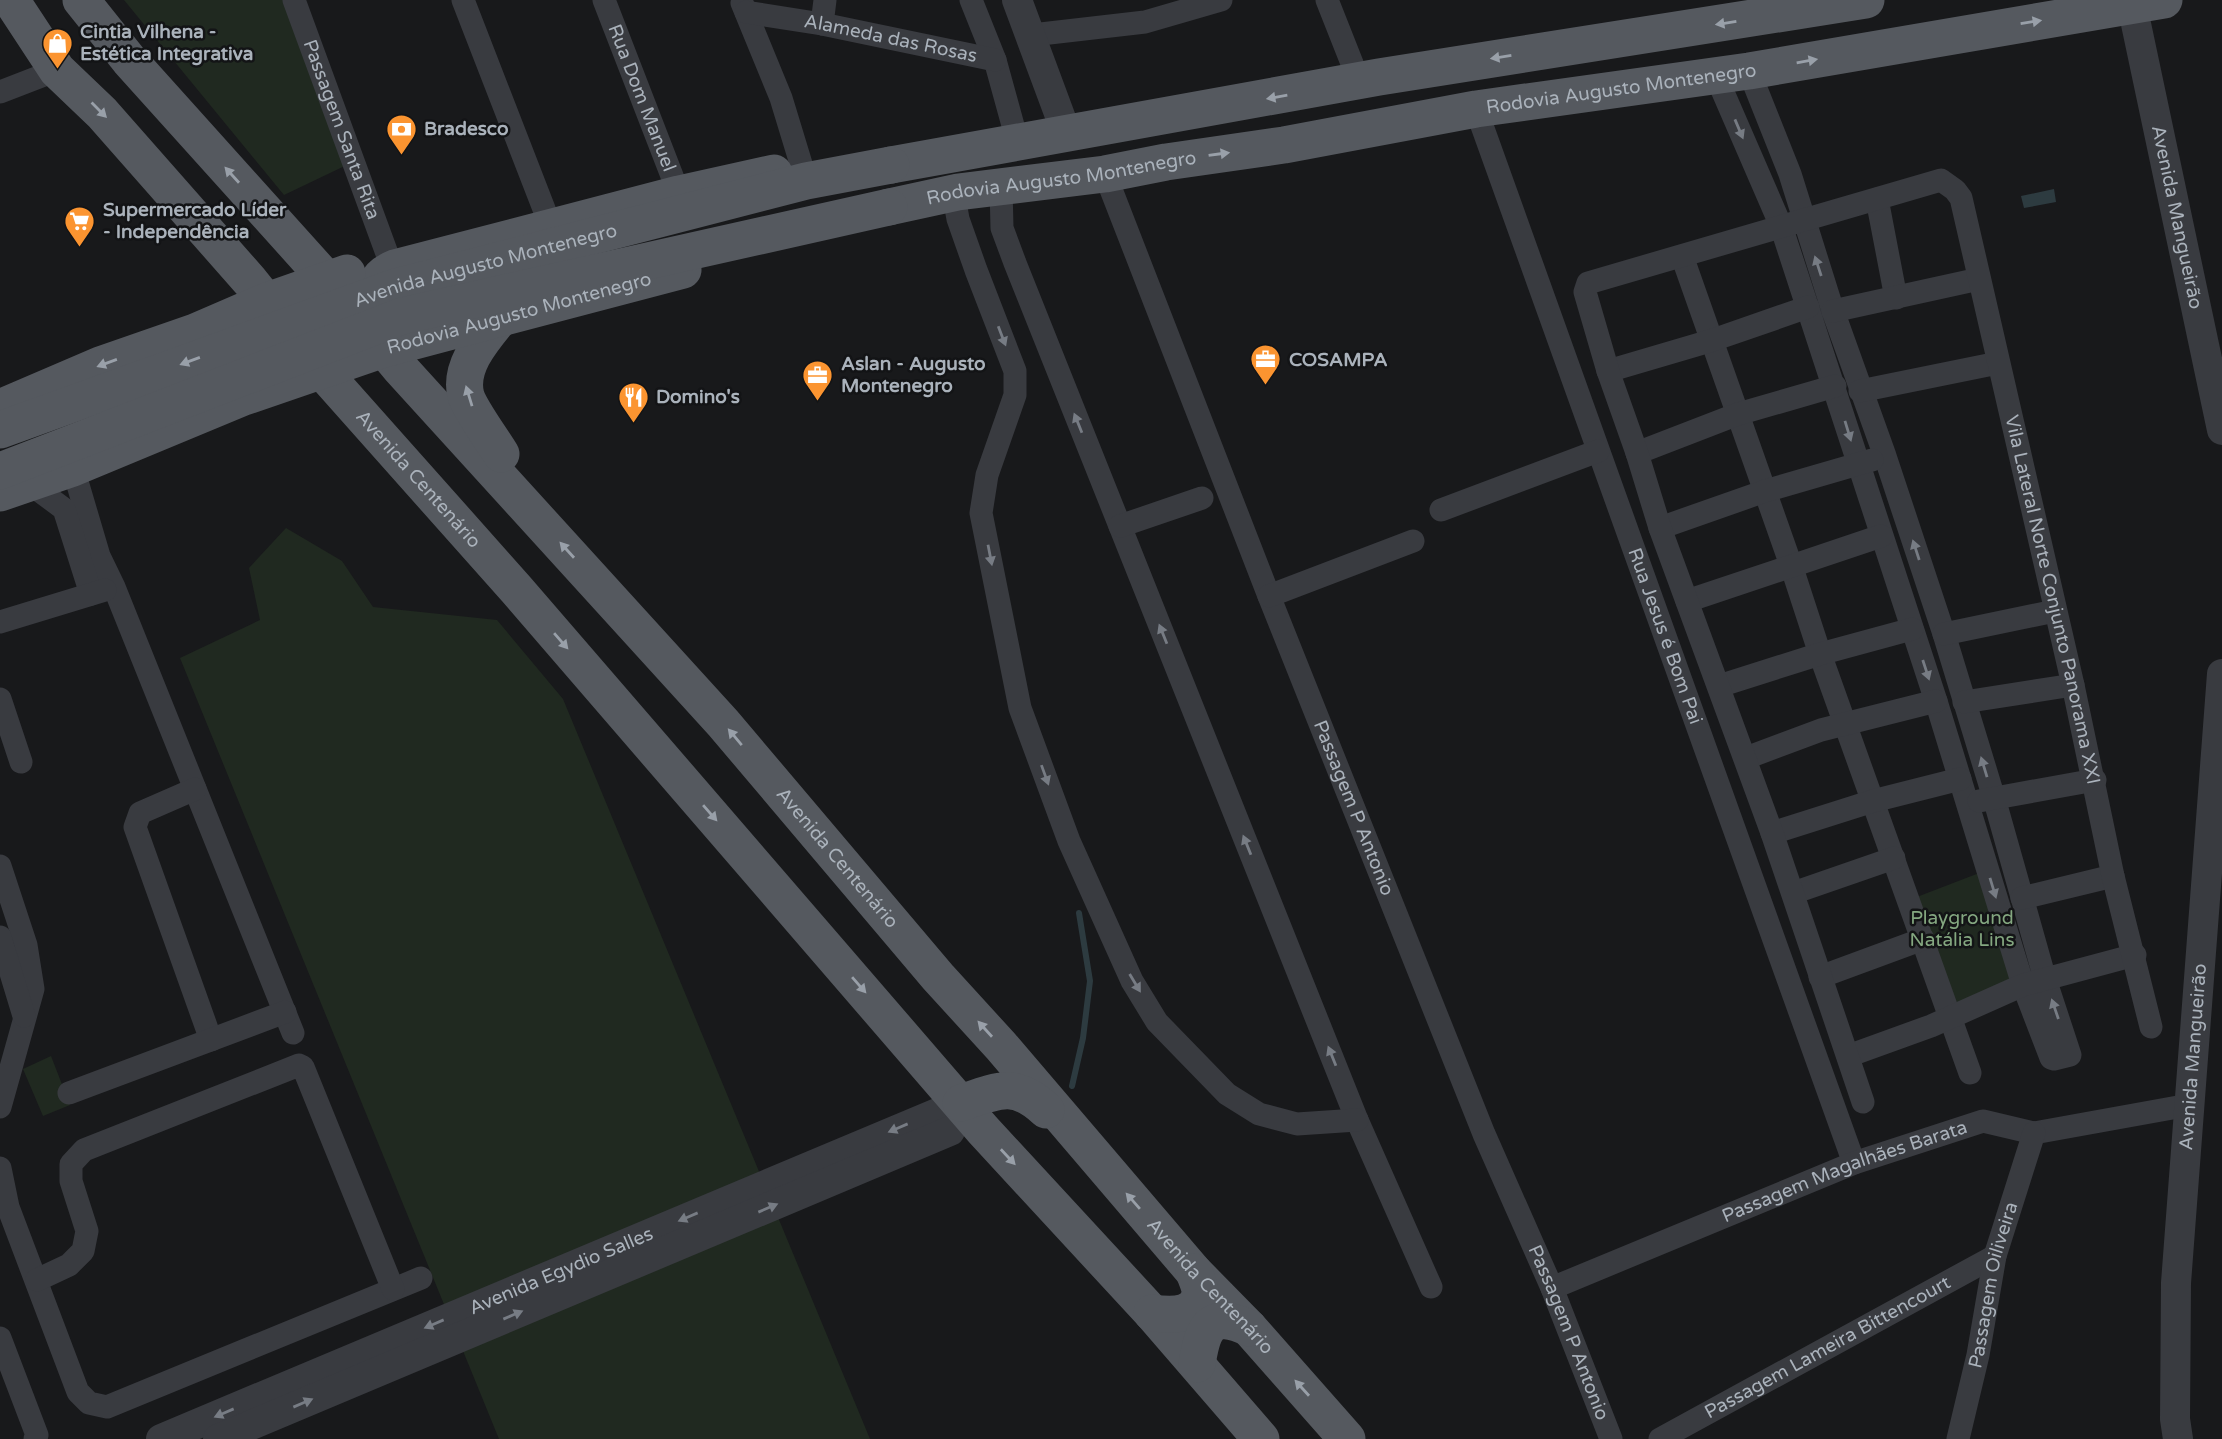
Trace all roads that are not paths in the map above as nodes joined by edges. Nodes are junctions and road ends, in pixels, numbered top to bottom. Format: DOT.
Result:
graph roads {
  1 [pos="10,0"];
  2 [pos="80,0"];
  3 [pos="294,0"];
  4 [pos="463,0"];
  5 [pos="604,0"];
  6 [pos="825,0"];
  7 [pos="971,0"];
  8 [pos="1017,0"];
  9 [pos="1221,0"];
  10 [pos="1327,0"];
  11 [pos="1866,0"];
  12 [pos="2148,3"];
  13 [pos="743,6"];
  14 [pos="822,24"];
  15 [pos="1032,35"];
  16 [pos="995,60"];
  17 [pos="57,70"];
  18 [pos="1733,73"];
  19 [pos="1359,81"];
  20 [pos="0,92"];
  21 [pos="1476,109"];
  22 [pos="1066,132"];
  23 [pos="1000,144"];
  24 [pos="802,167"];
  25 [pos="1105,174"];
  26 [pos="1001,187"];
  27 [pos="679,194"];
  28 [pos="957,197"];
  29 [pos="1877,200"];
  30 [pos="1804,219"];
  31 [pos="1781,226"];
  32 [pos="1002,228"];
  33 [pos="538,231"];
  34 [pos="965,240"];
  35 [pos="1682,256"];
  36 [pos="389,259"];
  37 [pos="1979,279"];
  38 [pos="327,280"];
  39 [pos="1896,298"];
  40 [pos="267,301"];
  41 [pos="1808,307"];
  42 [pos="1833,311"];
  43 [pos="490,320"];
  44 [pos="195,332"];
  45 [pos="1710,341"];
  46 [pos="384,349"];
  47 [pos="1054,361"];
  48 [pos="1998,363"];
  49 [pos="1015,371"];
  50 [pos="1608,371"];
  51 [pos="323,372"];
  52 [pos="278,386"];
  53 [pos="1835,386"];
  54 [pos="1860,391"];
  55 [pos="244,397"];
  56 [pos="0,408"];
  57 [pos="1738,414"];
  58 [pos="362,416"];
  59 [pos="0,430"];
  60 [pos="2222,430"];
  61 [pos="1598,450"];
  62 [pos="1637,453"];
  63 [pos="1885,456"];
  64 [pos="1858,464"];
  65 [pos="10,483"];
  66 [pos="1765,491"];
  67 [pos="73,493"];
  68 [pos="1202,498"];
  69 [pos="522,500"];
  70 [pos="1441,510"];
  71 [pos="1120,526"];
  72 [pos="1660,528"];
  73 [pos="1881,536"];
  74 [pos="1413,541"];
  75 [pos="1791,565"];
  76 [pos="114,587"];
  77 [pos="91,594"];
  78 [pos="1269,596"];
  79 [pos="1687,601"];
  80 [pos="2055,611"];
  81 [pos="0,621"];
  82 [pos="1912,629"];
  83 [pos="1944,634"];
  84 [pos="1820,654"];
  85 [pos="2222,674"];
  86 [pos="2073,685"];
  87 [pos="1719,686"];
  88 [pos="0,699"];
  89 [pos="1936,701"];
  90 [pos="1964,702"];
  91 [pos="1846,724"];
  92 [pos="1746,758"];
  93 [pos="22,762"];
  94 [pos="1960,779"];
  95 [pos="2095,779"];
  96 [pos="195,789"];
  97 [pos="1994,799"];
  98 [pos="1873,802"];
  99 [pos="1966,804"];
  100 [pos="1772,833"];
  101 [pos="1894,858"];
  102 [pos="0,866"];
  103 [pos="2113,876"];
  104 [pos="1793,893"];
  105 [pos="2022,898"];
  106 [pos="0,937"];
  107 [pos="1923,939"];
  108 [pos="26,945"];
  109 [pos="2135,955"];
  110 [pos="4,963"];
  111 [pos="1820,977"];
  112 [pos="2034,982"];
  113 [pos="24,1016"];
  114 [pos="1949,1017"];
  115 [pos="2151,1027"];
  116 [pos="211,1040"];
  117 [pos="1848,1056"];
  118 [pos="1970,1073"];
  119 [pos="69,1093"];
  120 [pos="1863,1102"];
  121 [pos="2189,1105"];
  122 [pos="0,1107"];
  123 [pos="1357,1120"];
  124 [pos="965,1121"];
  125 [pos="2034,1133"];
  126 [pos="1085,1147"];
  127 [pos="1854,1163"];
  128 [pos="0,1167"];
  129 [pos="1994,1256"];
  130 [pos="1194,1272"];
  131 [pos="421,1278"];
  132 [pos="37,1280"];
  133 [pos="1431,1287"];
  134 [pos="1552,1288"];
  135 [pos="393,1289"];
  136 [pos="1152,1313"];
  137 [pos="1249,1328"];
  138 [pos="0,1338"];
  139 [pos="1197,1364"];
  140 [pos="36,1439"];
  141 [pos="161,1439"];
  142 [pos="218,1439"];
  143 [pos="1261,1439"];
  144 [pos="1348,1439"];
  145 [pos="1611,1439"];
  146 [pos="1660,1439"];
  147 [pos="1958,1439"];
  148 [pos="2178,1439"];
  1 -- 17 [label="main road, Avenida Centenário"];
  38 -- 2 [label="main road, Avenida Centenário, one-way"];
  3 -- 36 [label="street, Passagem Santa Rita"];
  4 -- 33 [label="street"];
  5 -- 27 [label="street, Rua Dom Manuel"];
  6 -- 14 [label="street"];
  7 -- 16 [label="street"];
  8 -- 15 [label="street"];
  9 -- 15 [label="street"];
  10 -- 19 [label="street"];
  11 -- 19 [label="main road, one-way"];
  18 -- 12 [label="main road, Rodovia Augusto Montenegro, one-way"];
  12 -- 60 [label="street, Avenida Mangueirão"];
  13 -- 14 [label="street, Alameda das Rosas"];
  13 -- 24 [label="street"];
  14 -- 16 [label="street, Alameda das Rosas"];
  15 -- 22 [label="street"];
  16 -- 23 [label="street"];
  17 -- 20 [label="street"];
  17 -- 40 [label="main road, Avenida Centenário, one-way"];
  18 -- 21 [label="main road, Rodovia Augusto Montenegro"];
  18 -- 30 [label="street"];
  18 -- 31 [label="street, one-way"];
  19 -- 22 [label="main road, one-way"];
  25 -- 21 [label="main road, Rodovia Augusto Montenegro, one-way"];
  21 -- 61 [label="street, Rua Jesus é Bom Pai"];
  22 -- 23 [label="main road"];
  23 -- 24 [label="main road"];
  23 -- 59 [label="main road, Avenida Augusto Montenegro, one-way, bridge"];
  24 -- 27 [label="main road"];
  25 -- 26 [label="main road, Rodovia Augusto Montenegro"];
  25 -- 78 [label="street, Passagem P Antonio"];
  26 -- 28 [label="main road, Rodovia Augusto Montenegro"];
  26 -- 32 [label="street"];
  27 -- 33 [label="main road"];
  28 -- 34 [label="street"];
  28 -- 43 [label="main road, Rodovia Augusto Montenegro"];
  28 -- 65 [label="main road, Avenida Augusto Montenegro, bridge"];
  29 -- 30 [label="street"];
  29 -- 37 [label="street, Vila Lateral Norte Conjunto Panorama XXI"];
  29 -- 39 [label="street"];
  30 -- 31 [label="street"];
  42 -- 30 [label="street, one-way"];
  31 -- 35 [label="street"];
  31 -- 41 [label="street"];
  32 -- 34 [label="street"];
  32 -- 47 [label="street"];
  33 -- 36 [label="main road"];
  33 -- 43 [label="main road"];
  34 -- 49 [label="street, one-way"];
  35 -- 45 [label="street"];
  35 -- 50 [label="street"];
  36 -- 38 [label="main road"];
  37 -- 39 [label="street"];
  37 -- 48 [label="street, Vila Lateral Norte Conjunto Panorama XXI"];
  38 -- 40 [label="main road"];
  38 -- 46 [label="main road, Avenida Centenário"];
  39 -- 42 [label="street"];
  40 -- 44 [label="main road"];
  40 -- 51 [label="main road, Avenida Centenário"];
  41 -- 45 [label="street"];
  41 -- 53 [label="street"];
  42 -- 54 [label="street"];
  43 -- 46 [label="main road, Rodovia Augusto Montenegro"];
  69 -- 43 [label="main road, one-way"];
  44 -- 55 [label="main road"];
  44 -- 56 [label="main road, one-way"];
  45 -- 50 [label="street"];
  45 -- 57 [label="street"];
  46 -- 51 [label="main road, Rodovia Augusto Montenegro"];
  46 -- 69 [label="main road, Avenida Centenário"];
  47 -- 49 [label="street"];
  71 -- 47 [label="street, one-way"];
  48 -- 54 [label="street"];
  48 -- 80 [label="street, Vila Lateral Norte Conjunto Panorama XXI"];
  49 -- 123 [label="street, one-way"];
  50 -- 62 [label="street"];
  51 -- 52 [label="main road, Rodovia Augusto Montenegro"];
  51 -- 58 [label="main road, Avenida Centenário"];
  52 -- 55 [label="main road, Rodovia Augusto Montenegro"];
  52 -- 58 [label="main road"];
  53 -- 57 [label="street"];
  53 -- 64 [label="street, one-way"];
  54 -- 63 [label="street"];
  55 -- 67 [label="main road, Rodovia Augusto Montenegro"];
  57 -- 62 [label="street"];
  57 -- 66 [label="street"];
  58 -- 124 [label="main road, Avenida Centenário, one-way"];
  61 -- 70 [label="street"];
  61 -- 127 [label="street, Rua Jesus é Bom Pai"];
  62 -- 72 [label="street"];
  63 -- 64 [label="street"];
  83 -- 63 [label="street, one-way"];
  64 -- 66 [label="street"];
  64 -- 73 [label="street"];
  65 -- 67 [label="main road, Rodovia Augusto Montenegro"];
  66 -- 72 [label="street"];
  66 -- 75 [label="street"];
  67 -- 76 [label="street"];
  67 -- 77 [label="street"];
  68 -- 71 [label="street"];
  126 -- 69 [label="main road, Avenida Centenário, one-way"];
  123 -- 71 [label="street, one-way"];
  72 -- 79 [label="street"];
  73 -- 75 [label="street"];
  73 -- 82 [label="street"];
  74 -- 78 [label="street"];
  75 -- 79 [label="street"];
  75 -- 84 [label="street"];
  76 -- 77 [label="street"];
  76 -- 96 [label="street"];
  77 -- 81 [label="street"];
  78 -- 134 [label="street, Passagem P Antonio"];
  79 -- 87 [label="street"];
  80 -- 83 [label="street"];
  80 -- 86 [label="street, Vila Lateral Norte Conjunto Panorama XXI"];
  82 -- 84 [label="street"];
  82 -- 89 [label="street, one-way"];
  83 -- 90 [label="street"];
  84 -- 87 [label="street"];
  84 -- 91 [label="street"];
  85 -- 121 [label="street, Avenida Mangueirão"];
  86 -- 90 [label="street"];
  86 -- 95 [label="street, Vila Lateral Norte Conjunto Panorama XXI"];
  87 -- 92 [label="street"];
  88 -- 93 [label="street"];
  89 -- 91 [label="street"];
  89 -- 94 [label="street"];
  97 -- 90 [label="street, one-way"];
  91 -- 92 [label="street"];
  91 -- 98 [label="street"];
  92 -- 100 [label="street"];
  94 -- 98 [label="street"];
  94 -- 99 [label="street"];
  95 -- 97 [label="street"];
  95 -- 103 [label="street, Vila Lateral Norte Conjunto Panorama XXI"];
  96 -- 116 [label="street"];
  96 -- 116 [label="street"];
  97 -- 99 [label="street"];
  97 -- 105 [label="street"];
  98 -- 100 [label="street"];
  98 -- 101 [label="street"];
  99 -- 112 [label="street, one-way"];
  100 -- 104 [label="street"];
  101 -- 104 [label="street"];
  101 -- 107 [label="street"];
  102 -- 108 [label="street"];
  103 -- 105 [label="street"];
  103 -- 109 [label="street, Vila Lateral Norte Conjunto Panorama XXI"];
  104 -- 111 [label="street"];
  105 -- 112 [label="street"];
  106 -- 110 [label="street"];
  107 -- 111 [label="street"];
  107 -- 114 [label="street"];
  108 -- 110 [label="street"];
  108 -- 113 [label="street"];
  109 -- 112 [label="street"];
  109 -- 115 [label="street, Vila Lateral Norte Conjunto Panorama XXI"];
  110 -- 113 [label="street"];
  111 -- 117 [label="street"];
  112 -- 114 [label="street"];
  113 -- 122 [label="street"];
  114 -- 117 [label="street"];
  114 -- 118 [label="street"];
  116 -- 119 [label="street"];
  117 -- 120 [label="street"];
  121 -- 125 [label="street, Passagem Magalhães Barata"];
  121 -- 148 [label="street, Avenida Mangueirão"];
  123 -- 133 [label="street"];
  124 -- 126 [label="main road"];
  124 -- 136 [label="main road, Avenida Centenário, one-way"];
  124 -- 141 [label="street, Avenida Egydio Salles, one-way"];
  142 -- 124 [label="street, Avenida Egydio Salles, one-way"];
  125 -- 127 [label="street, Passagem Magalhães Barata"];
  125 -- 129 [label="street, Passagem Oiliveira"];
  130 -- 126 [label="main road, Avenida Centenário, one-way"];
  127 -- 134 [label="street, Passagem Magalhães Barata"];
  128 -- 132 [label="street"];
  129 -- 146 [label="street, Passagem Lameira Bittencourt"];
  129 -- 147 [label="street, Passagem Oiliveira"];
  130 -- 136 [label="main road"];
  130 -- 137 [label="main road, Avenida Centenário"];
  131 -- 135 [label="street"];
  132 -- 135 [label="street"];
  132 -- 135 [label="street"];
  134 -- 145 [label="street, Passagem P Antonio"];
  136 -- 139 [label="main road, Avenida Centenário"];
  137 -- 139 [label="main road"];
  144 -- 137 [label="main road, Avenida Centenário, one-way"];
  138 -- 140 [label="street"];
  139 -- 143 [label="main road, Avenida Centenário"];
}
